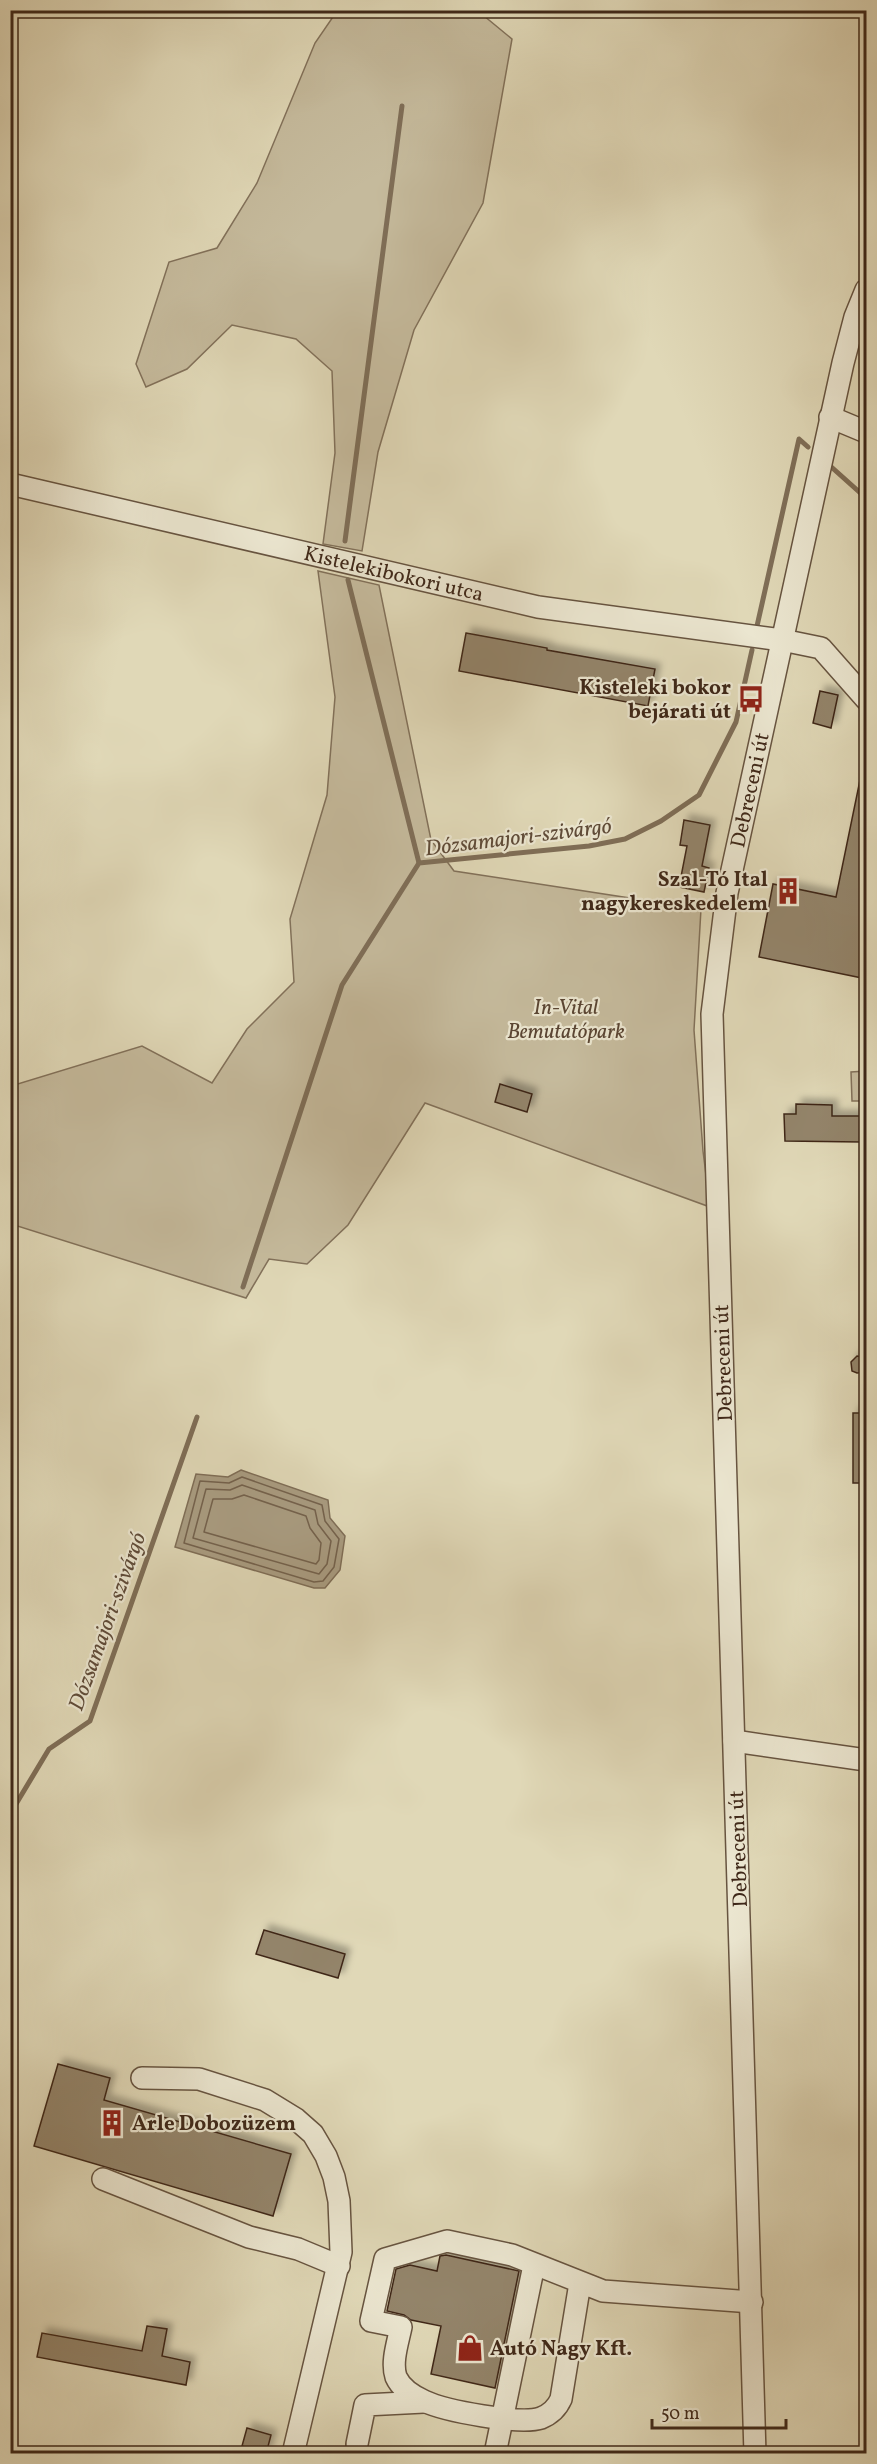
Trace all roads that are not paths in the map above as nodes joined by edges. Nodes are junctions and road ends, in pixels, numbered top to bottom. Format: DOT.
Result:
graph roads {
  1 [pos="867,290"];
  2 [pos="830,417"];
  3 [pos="867,432"];
  4 [pos="10,484"];
  5 [pos="782,640"];
  6 [pos="867,699"];
  7 [pos="734,1741"];
  8 [pos="867,1760"];
  9 [pos="142,2078"];
  10 [pos="103,2179"];
  11 [pos="534,2265"];
  12 [pos="339,2266"];
  13 [pos="580,2283"];
  14 [pos="752,2302"];
  15 [pos="424,2402"];
  16 [pos="502,2419"];
  17 [pos="357,2444"];
  18 [pos="293,2454"];
  19 [pos="495,2454"];
  20 [pos="755,2454"];
  1 -- 2 [label="street, Debreceni út"];
  2 -- 3 [label="street"];
  2 -- 5 [label="street, Debreceni út"];
  4 -- 5 [label="street, Kistelekibokori utca"];
  5 -- 6 [label="street, Kistelekibokori utca"];
  5 -- 7 [label="street, Debreceni út"];
  7 -- 8 [label="street"];
  7 -- 14 [label="street, Debreceni út"];
  9 -- 12 [label="street"];
  10 -- 12 [label="street"];
  11 -- 13 [label="street"];
  11 -- 15 [label="street"];
  11 -- 16 [label="street"];
  12 -- 18 [label="street"];
  13 -- 14 [label="street"];
  13 -- 16 [label="street"];
  14 -- 20 [label="street, Debreceni út"];
  15 -- 16 [label="street"];
  15 -- 17 [label="street"];
  16 -- 19 [label="street"];
}
